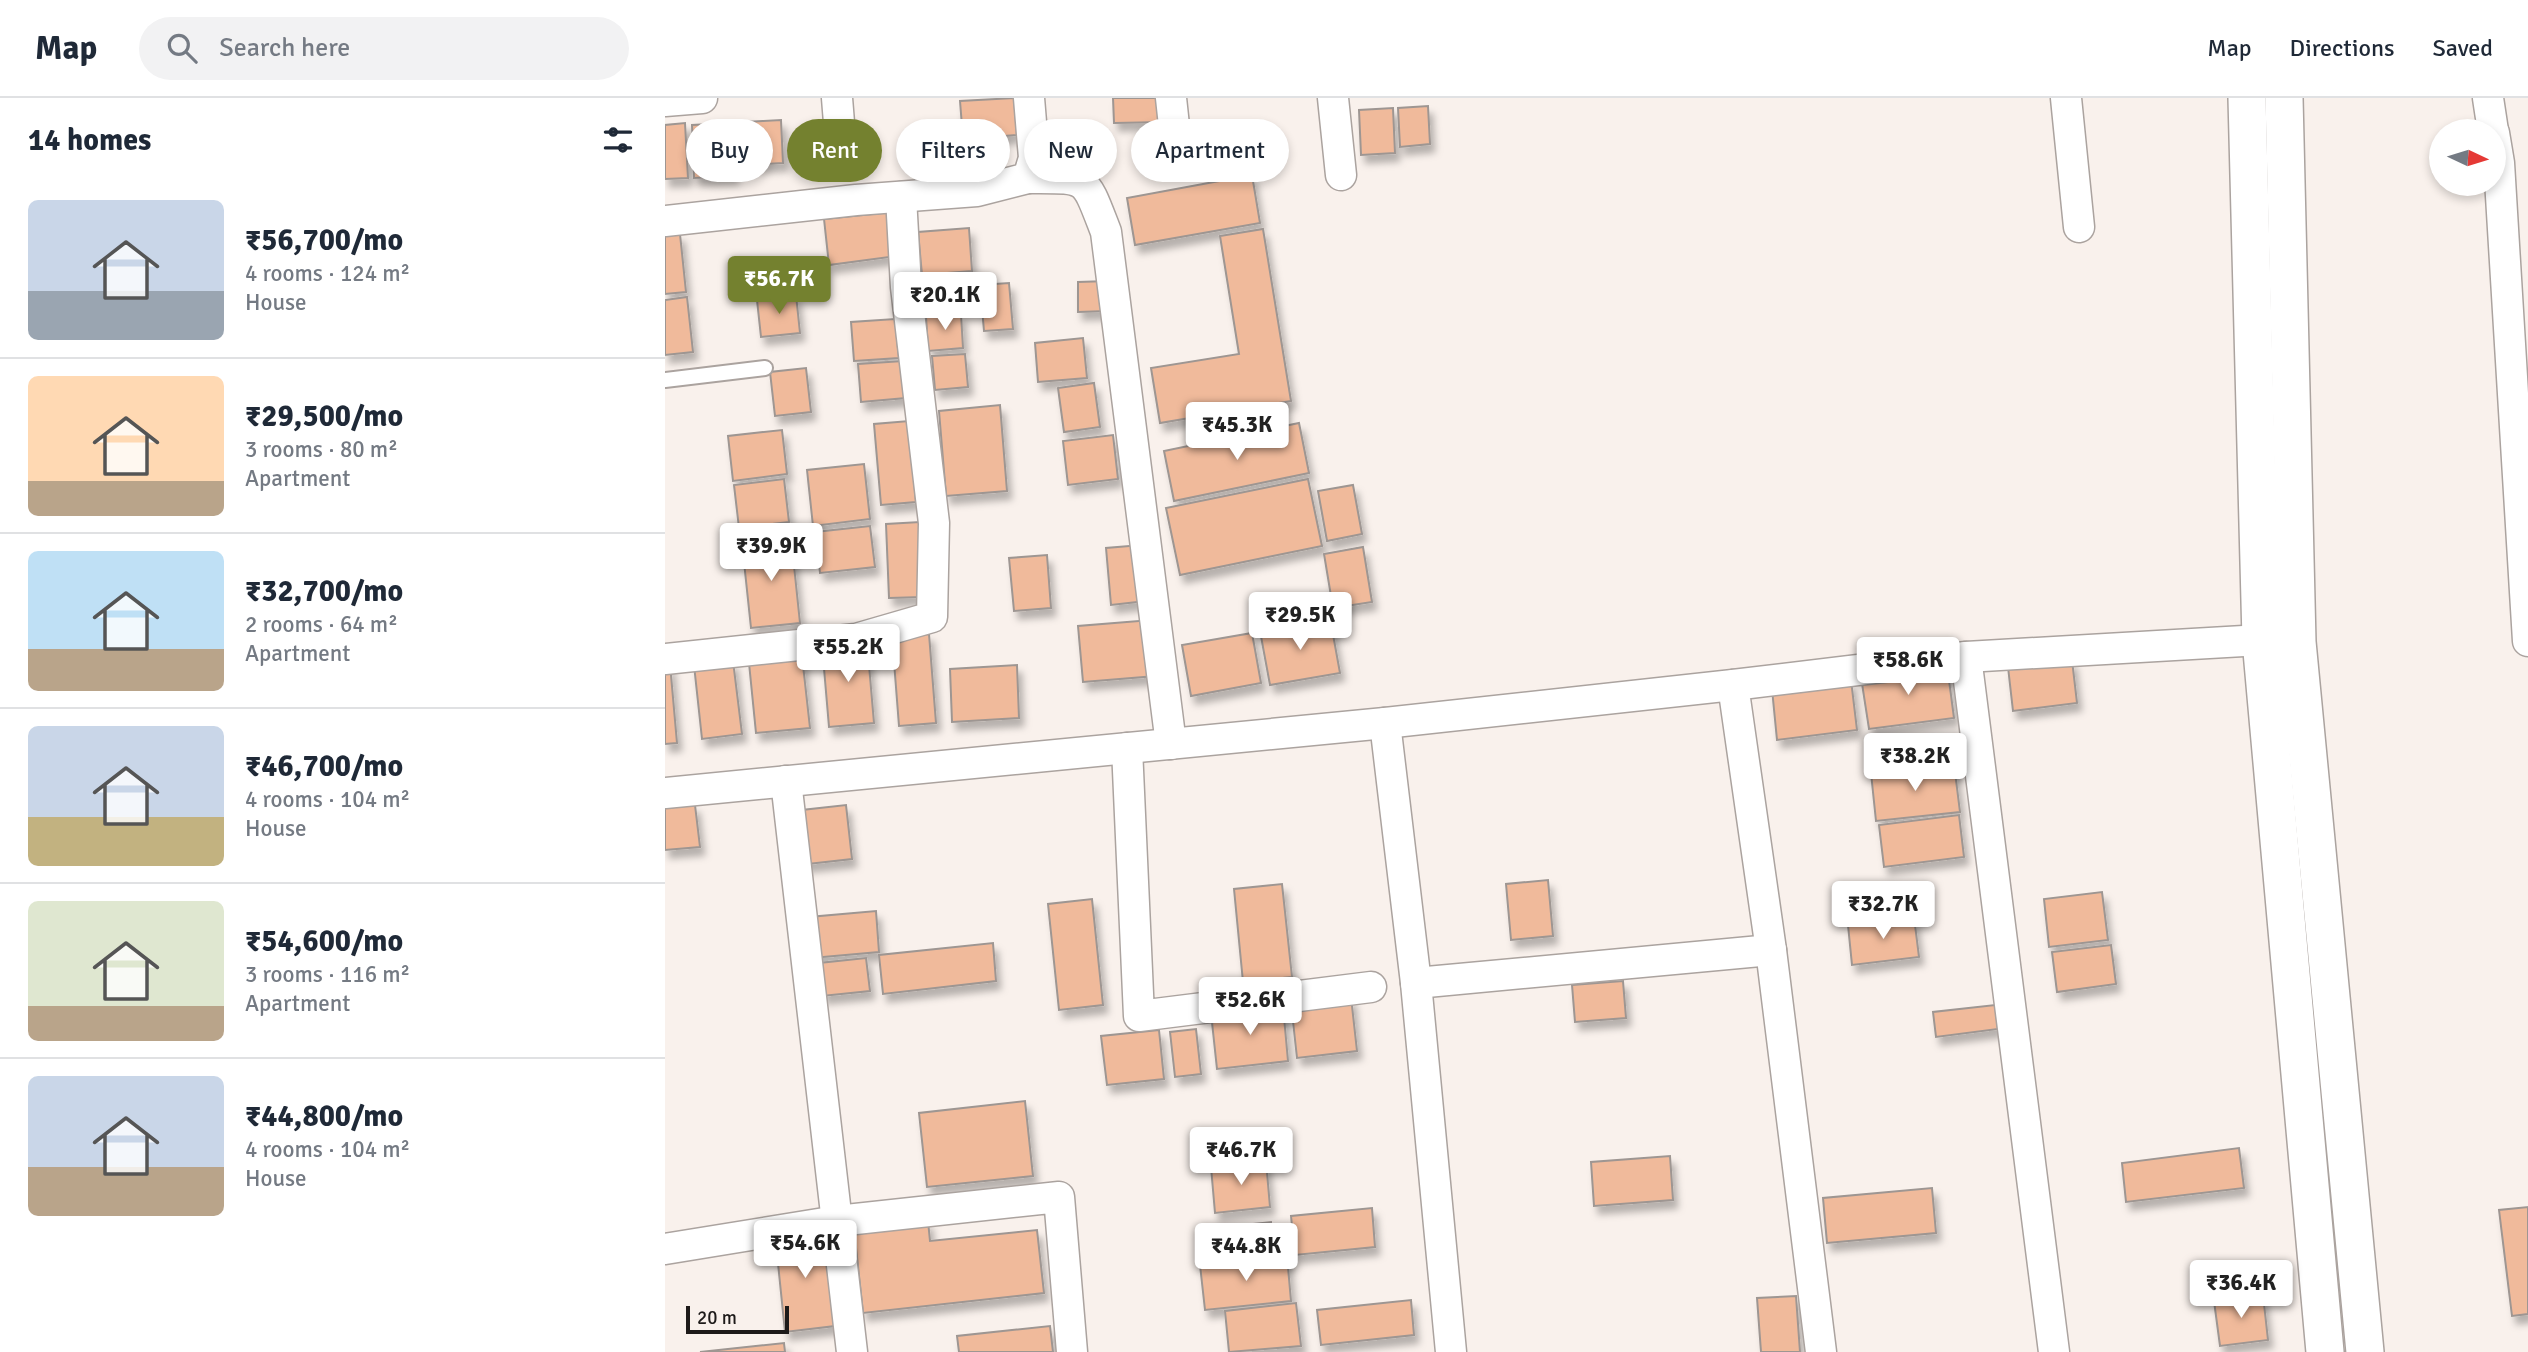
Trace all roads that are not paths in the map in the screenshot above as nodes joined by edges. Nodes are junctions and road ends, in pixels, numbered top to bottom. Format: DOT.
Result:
graph roads {
  1 [pos="702,98"];
  2 [pos="837,98"];
  3 [pos="1029,98"];
  4 [pos="1171,98"];
  5 [pos="1333,98"];
  6 [pos="2066,98"];
  7 [pos="2247,98"];
  8 [pos="2284,98"];
  9 [pos="2488,98"];
  10 [pos="665,101"];
  11 [pos="838,119"];
  12 [pos="1031,119"];
  13 [pos="1173,119"];
  14 [pos="2492,119"];
  15 [pos="1341,175"];
  16 [pos="1024,179"];
  17 [pos="1081,182"];
  18 [pos="2501,196"];
  19 [pos="901,197"];
  20 [pos="665,222"];
  21 [pos="2079,227"];
  22 [pos="765,368"];
  23 [pos="665,380"];
  24 [pos="2261,640"];
  25 [pos="2528,642"];
  26 [pos="1966,657"];
  27 [pos="665,659"];
  28 [pos="1733,685"];
  29 [pos="1385,723"];
  30 [pos="1171,744"];
  31 [pos="1127,748"];
  32 [pos="786,781"];
  33 [pos="665,793"];
  34 [pos="1771,950"];
  35 [pos="1416,983"];
  36 [pos="1371,987"];
  37 [pos="837,1222"];
  38 [pos="665,1249"];
  39 [pos="852,1352"];
  40 [pos="1072,1352"];
  41 [pos="1451,1352"];
  42 [pos="1821,1352"];
  43 [pos="2054,1352"];
  44 [pos="2325,1352"];
  45 [pos="2365,1352"];
  1 -- 10 [label="street"];
  2 -- 11 [label="street"];
  3 -- 12 [label="street"];
  4 -- 13 [label="street"];
  5 -- 15 [label="street"];
  6 -- 21 [label="street"];
  7 -- 24 [label="street"];
  8 -- 45 [label="street"];
  9 -- 14 [label="street"];
  16 -- 19 [label="street"];
  17 -- 30 [label="street"];
  18 -- 25 [label="street"];
  19 -- 20 [label="street"];
  19 -- 27 [label="street"];
  22 -- 23 [label="lane"];
  24 -- 26 [label="street"];
  24 -- 44 [label="street"];
  26 -- 28 [label="street"];
  26 -- 43 [label="street"];
  28 -- 29 [label="street"];
  28 -- 34 [label="street"];
  29 -- 30 [label="street"];
  29 -- 35 [label="street"];
  30 -- 31 [label="street"];
  31 -- 32 [label="street"];
  31 -- 36 [label="street"];
  32 -- 33 [label="street"];
  32 -- 37 [label="street"];
  34 -- 35 [label="street"];
  34 -- 42 [label="street"];
  35 -- 41 [label="street"];
  37 -- 38 [label="street"];
  37 -- 39 [label="street"];
  37 -- 40 [label="street"];
}
